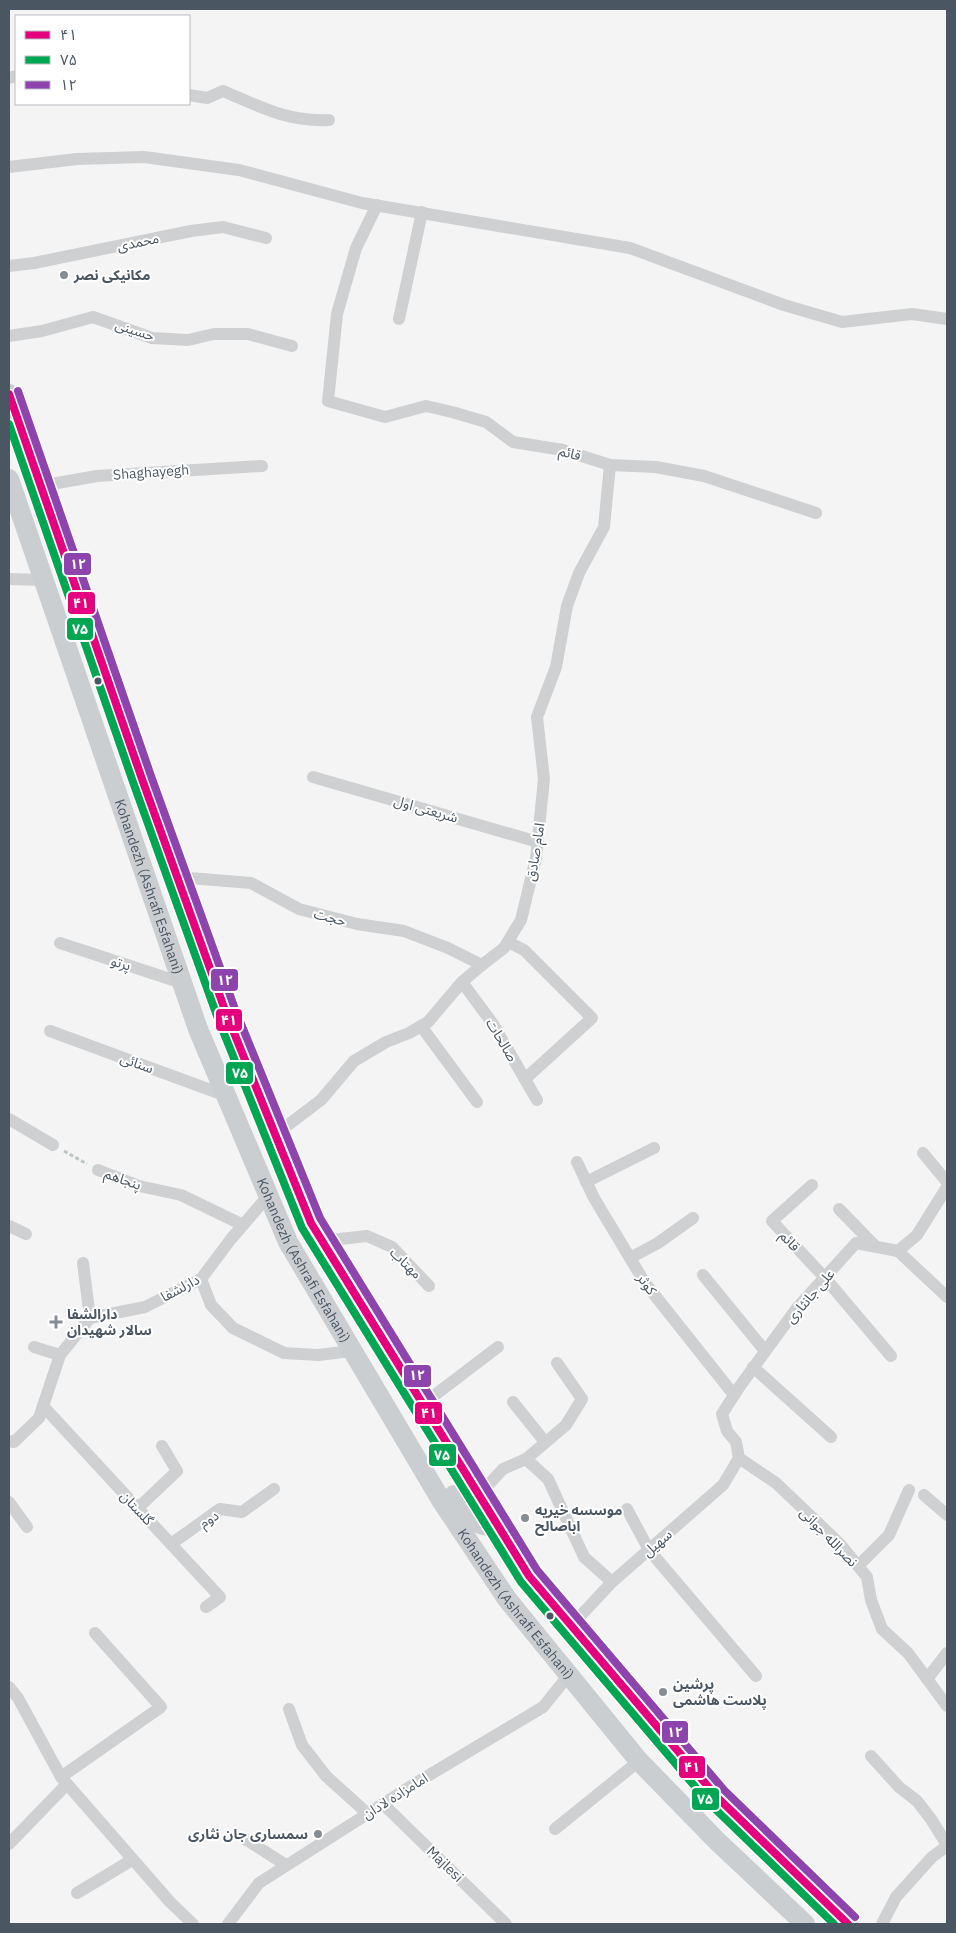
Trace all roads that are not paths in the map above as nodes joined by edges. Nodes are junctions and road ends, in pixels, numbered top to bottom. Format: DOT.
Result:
graph roads {
  1 [pos="190,95"];
  2 [pos="329,120"];
  3 [pos="9,167"];
  4 [pos="377,205"];
  5 [pos="422,212"];
  6 [pos="266,238"];
  7 [pos="9,266"];
  8 [pos="399,319"];
  9 [pos="947,319"];
  10 [pos="9,336"];
  11 [pos="292,346"];
  12 [pos="9,394"];
  13 [pos="610,465"];
  14 [pos="262,466"];
  15 [pos="9,479"];
  16 [pos="40,486"];
  17 [pos="816,513"];
  18 [pos="9,580"];
  19 [pos="44,580"];
  20 [pos="97,649"];
  21 [pos="70,656"];
  22 [pos="313,777"];
  23 [pos="538,842"];
  24 [pos="177,877"];
  25 [pos="508,942"];
  26 [pos="60,943"];
  27 [pos="482,965"];
  28 [pos="462,982"];
  29 [pos="182,983"];
  30 [pos="421,1026"];
  31 [pos="50,1030"];
  32 [pos="525,1079"];
  33 [pos="224,1095"];
  34 [pos="537,1100"];
  35 [pos="477,1102"];
  36 [pos="9,1119"];
  37 [pos="276,1134"];
  38 [pos="53,1145"];
  39 [pos="654,1148"];
  40 [pos="923,1153"];
  41 [pos="577,1162"];
  42 [pos="98,1170"];
  43 [pos="586,1182"];
  44 [pos="947,1182"];
  45 [pos="812,1184"];
  46 [pos="947,1187"];
  47 [pos="268,1196"];
  48 [pos="838,1209"];
  49 [pos="693,1218"];
  50 [pos="242,1225"];
  51 [pos="9,1226"];
  52 [pos="26,1234"];
  53 [pos="322,1241"];
  54 [pos="875,1246"];
  55 [pos="898,1251"];
  56 [pos="630,1258"];
  57 [pos="83,1263"];
  58 [pos="703,1275"];
  59 [pos="824,1278"];
  60 [pos="201,1279"];
  61 [pos="429,1286"];
  62 [pos="947,1297"];
  63 [pos="90,1318"];
  64 [pos="34,1347"];
  65 [pos="498,1347"];
  66 [pos="352,1351"];
  67 [pos="765,1351"];
  68 [pos="60,1356"];
  69 [pos="891,1356"];
  70 [pos="557,1363"];
  71 [pos="753,1368"];
  72 [pos="734,1395"];
  73 [pos="513,1402"];
  74 [pos="423,1404"];
  75 [pos="43,1406"];
  76 [pos="393,1420"];
  77 [pos="831,1437"];
  78 [pos="9,1441"];
  79 [pos="545,1442"];
  80 [pos="162,1446"];
  81 [pos="526,1458"];
  82 [pos="739,1458"];
  83 [pos="274,1489"];
  84 [pos="908,1490"];
  85 [pos="479,1495"];
  86 [pos="924,1495"];
  87 [pos="9,1502"];
  88 [pos="138,1508"];
  89 [pos="627,1509"];
  90 [pos="947,1515"];
  91 [pos="495,1519"];
  92 [pos="27,1527"];
  93 [pos="171,1544"];
  94 [pos="648,1550"];
  95 [pos="858,1566"];
  96 [pos="612,1582"];
  97 [pos="507,1599"];
  98 [pos="206,1607"];
  99 [pos="571,1626"];
  100 [pos="95,1634"];
  101 [pos="947,1653"];
  102 [pos="609,1670"];
  103 [pos="568,1676"];
  104 [pos="756,1676"];
  105 [pos="927,1679"];
  106 [pos="9,1687"];
  107 [pos="947,1706"];
  108 [pos="289,1709"];
  109 [pos="870,1756"];
  110 [pos="639,1761"];
  111 [pos="64,1780"];
  112 [pos="383,1804"];
  113 [pos="368,1814"];
  114 [pos="555,1830"];
  115 [pos="245,1839"];
  116 [pos="9,1844"];
  117 [pos="947,1845"];
  118 [pos="132,1860"];
  119 [pos="286,1865"];
  120 [pos="77,1893"];
  121 [pos="193,1924"];
  122 [pos="228,1924"];
  123 [pos="506,1924"];
  124 [pos="805,1924"];
  125 [pos="848,1924"];
  126 [pos="882,1924"];
  1 -- 2 [label="street"];
  3 -- 4 [label="street"];
  4 -- 5 [label="street"];
  4 -- 13 [label="street, قائم"];
  5 -- 8 [label="street"];
  5 -- 9 [label="street"];
  6 -- 7 [label="street, محمدی"];
  10 -- 11 [label="street, حسینی"];
  12 -- 16 [label="main road, Kohandezh (Ashrafi Esfahani)"];
  13 -- 17 [label="street, قائم"];
  13 -- 23 [label="street, امام صادق"];
  14 -- 16 [label="street, Shaghayegh"];
  15 -- 19 [label="main road, Kohandezh (Ashrafi Esfahani)"];
  16 -- 20 [label="main road, Kohandezh (Ashrafi Esfahani)"];
  18 -- 19 [label="street"];
  19 -- 21 [label="main road, Kohandezh (Ashrafi Esfahani)"];
  20 -- 21 [label="main road"];
  20 -- 24 [label="main road, Kohandezh (Ashrafi Esfahani)"];
  21 -- 29 [label="main road, Kohandezh (Ashrafi Esfahani)"];
  22 -- 23 [label="street, شریعتی اول"];
  23 -- 25 [label="street, امام صادق"];
  24 -- 27 [label="street, حجت"];
  24 -- 37 [label="main road, Kohandezh (Ashrafi Esfahani)"];
  25 -- 27 [label="street, امام صادق"];
  25 -- 32 [label="street"];
  26 -- 29 [label="street, پرتو"];
  27 -- 28 [label="street, امام صادق"];
  28 -- 30 [label="street, امام صادق"];
  28 -- 32 [label="street, صالحات"];
  29 -- 33 [label="main road, Kohandezh (Ashrafi Esfahani)"];
  30 -- 35 [label="street"];
  30 -- 37 [label="street, امام صادق"];
  31 -- 33 [label="street, سنائی"];
  32 -- 34 [label="street, صالحات"];
  33 -- 47 [label="main road, Kohandezh (Ashrafi Esfahani)"];
  36 -- 38 [label="street"];
  37 -- 53 [label="main road, Kohandezh (Ashrafi Esfahani)"];
  39 -- 43 [label="street"];
  40 -- 44 [label="street"];
  41 -- 43 [label="street, کوثر"];
  42 -- 50 [label="street, پنجاهم"];
  43 -- 56 [label="street, کوثر"];
  45 -- 59 [label="street, قائم"];
  46 -- 55 [label="street"];
  47 -- 50 [label="street, دارلشفا"];
  47 -- 66 [label="main road, Kohandezh (Ashrafi Esfahani)"];
  48 -- 54 [label="street"];
  49 -- 56 [label="street"];
  50 -- 60 [label="street, دارلشفا"];
  51 -- 52 [label="street"];
  53 -- 61 [label="street, مهتاب"];
  53 -- 74 [label="main road, Kohandezh (Ashrafi Esfahani)"];
  54 -- 55 [label="street, علی جانثاری"];
  54 -- 59 [label="street, علی جانثاری"];
  55 -- 62 [label="street"];
  56 -- 72 [label="street, کوثر"];
  57 -- 63 [label="street"];
  58 -- 67 [label="street"];
  59 -- 67 [label="street, علی جانثاری"];
  59 -- 69 [label="street"];
  60 -- 63 [label="street, دارلشفا"];
  60 -- 66 [label="street"];
  63 -- 68 [label="street"];
  64 -- 68 [label="street"];
  65 -- 74 [label="street"];
  66 -- 76 [label="main road, Kohandezh (Ashrafi Esfahani)"];
  67 -- 71 [label="street, علی جانثاری"];
  68 -- 75 [label="street"];
  70 -- 79 [label="street"];
  71 -- 72 [label="street, علی جانثاری"];
  71 -- 77 [label="street"];
  72 -- 82 [label="street, علی جانثاری"];
  73 -- 79 [label="street"];
  74 -- 85 [label="main road, Kohandezh (Ashrafi Esfahani)"];
  75 -- 78 [label="street"];
  75 -- 88 [label="street, گلستان"];
  76 -- 91 [label="main road"];
  76 -- 97 [label="main road, Kohandezh (Ashrafi Esfahani)"];
  79 -- 81 [label="street"];
  80 -- 88 [label="street"];
  81 -- 85 [label="street"];
  81 -- 96 [label="street"];
  82 -- 94 [label="street, سهیل"];
  82 -- 95 [label="street, نصرالله جوانی"];
  83 -- 93 [label="street, دوم"];
  84 -- 95 [label="street"];
  85 -- 91 [label="main road, Kohandezh (Ashrafi Esfahani)"];
  86 -- 90 [label="street"];
  87 -- 92 [label="street"];
  88 -- 93 [label="street, گلستان"];
  89 -- 94 [label="street"];
  91 -- 99 [label="main road, Kohandezh (Ashrafi Esfahani)"];
  93 -- 98 [label="street, گلستان"];
  94 -- 96 [label="street, سهیل"];
  94 -- 104 [label="street"];
  95 -- 105 [label="street, نصرالله جوانی"];
  96 -- 99 [label="street, سهیل"];
  97 -- 102 [label="main road"];
  97 -- 103 [label="main road, Kohandezh (Ashrafi Esfahani)"];
  99 -- 102 [label="main road, Kohandezh (Ashrafi Esfahani)"];
  100 -- 111 [label="street"];
  101 -- 105 [label="street"];
  102 -- 125 [label="main road, Kohandezh (Ashrafi Esfahani)"];
  103 -- 110 [label="main road, Kohandezh (Ashrafi Esfahani)"];
  103 -- 112 [label="street, امامزاده لادان"];
  105 -- 107 [label="street, نصرالله جوانی"];
  106 -- 111 [label="street"];
  108 -- 113 [label="street"];
  109 -- 117 [label="street"];
  110 -- 114 [label="street"];
  110 -- 124 [label="main road, Kohandezh (Ashrafi Esfahani)"];
  111 -- 116 [label="street"];
  111 -- 118 [label="street"];
  112 -- 113 [label="street, امامزاده لادان"];
  112 -- 123 [label="street, Majlesi"];
  113 -- 119 [label="street, امامزاده لادان"];
  115 -- 119 [label="street"];
  117 -- 126 [label="street"];
  118 -- 120 [label="street"];
  118 -- 121 [label="street"];
  119 -- 122 [label="street, امامزاده لادان"];
}
